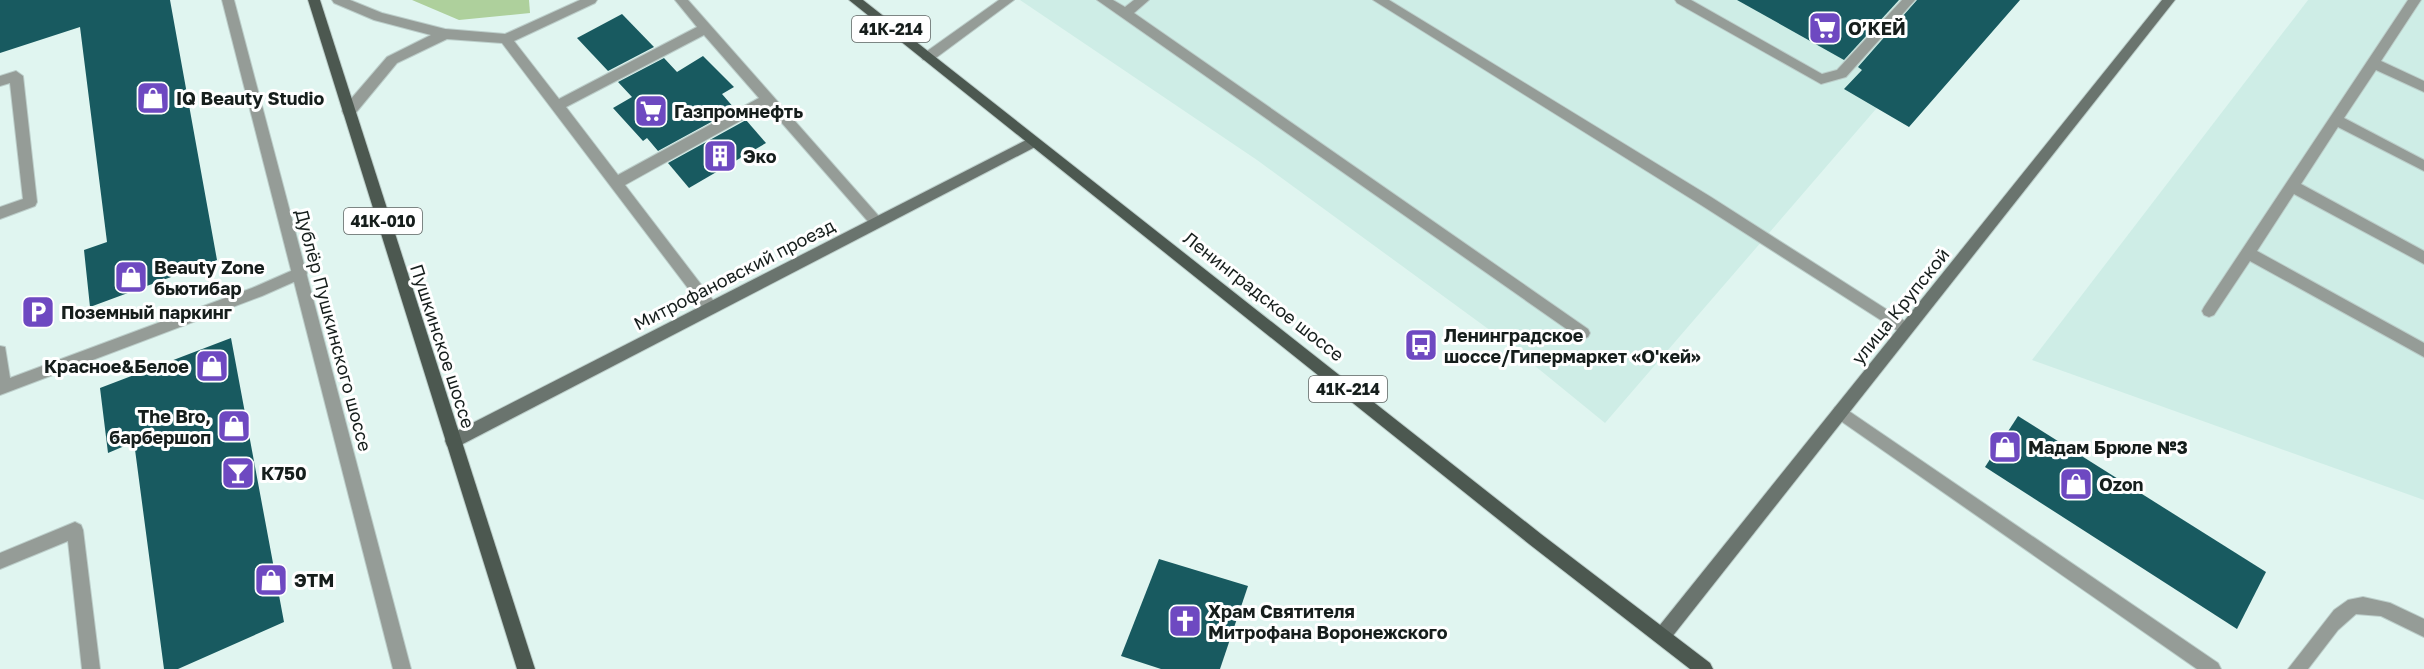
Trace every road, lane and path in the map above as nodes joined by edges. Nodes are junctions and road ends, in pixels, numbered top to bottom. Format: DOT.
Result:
graph roads {
  1 [pos="228,0"];
  2 [pos="314,0"];
  3 [pos="338,0"];
  4 [pos="591,0"];
  5 [pos="681,0"];
  6 [pos="855,0"];
  7 [pos="1008,0"];
  8 [pos="1103,0"];
  9 [pos="1143,0"];
  10 [pos="1379,0"];
  11 [pos="1682,0"];
  12 [pos="1909,0"];
  13 [pos="2169,0"];
  14 [pos="2412,3"];
  15 [pos="1125,13"];
  16 [pos="2424,14"];
  17 [pos="706,28"];
  18 [pos="445,34"];
  19 [pos="506,39"];
  20 [pos="928,57"];
  21 [pos="2372,62"];
  22 [pos="0,81"];
  23 [pos="2424,87"];
  24 [pos="768,99"];
  25 [pos="557,106"];
  26 [pos="349,111"];
  27 [pos="2335,119"];
  28 [pos="1032,142"];
  29 [pos="2424,166"];
  30 [pos="616,183"];
  31 [pos="2292,186"];
  32 [pos="0,213"];
  33 [pos="878,222"];
  34 [pos="2248,253"];
  35 [pos="2424,258"];
  36 [pos="300,273"];
  37 [pos="711,308"];
  38 [pos="2209,311"];
  39 [pos="1906,329"];
  40 [pos="1584,333"];
  41 [pos="2424,351"];
  42 [pos="0,352"];
  43 [pos="2,388"];
  44 [pos="1840,412"];
  45 [pos="453,441"];
  46 [pos="0,561"];
  47 [pos="2424,629"];
  48 [pos="1662,636"];
  49 [pos="91,669"];
  50 [pos="402,669"];
  51 [pos="526,669"];
  52 [pos="1704,669"];
  53 [pos="2212,669"];
  54 [pos="2297,669"];
  1 -- 36 [label="street, Дублёр Пушкинского шоссе"];
  2 -- 26 [label="main road, Пушкинское шоссе / 41К-010"];
  3 -- 18 [label="street"];
  4 -- 19 [label="street"];
  5 -- 17 [label="street"];
  6 -- 20 [label="main road, Ленинградское шоссе / 41К-214"];
  7 -- 20 [label="street"];
  8 -- 15 [label="street"];
  9 -- 15 [label="street"];
  10 -- 39 [label="street"];
  11 -- 12 [label="street"];
  13 -- 39 [label="street, улица Крупской"];
  14 -- 16 [label="street"];
  14 -- 21 [label="street"];
  15 -- 40 [label="street"];
  17 -- 24 [label="street"];
  17 -- 25 [label="street"];
  18 -- 19 [label="street"];
  18 -- 26 [label="street"];
  19 -- 25 [label="street"];
  20 -- 28 [label="main road, Ленинградское шоссе / 41К-214"];
  21 -- 23 [label="street"];
  21 -- 27 [label="street"];
  22 -- 32 [label="street"];
  24 -- 30 [label="street"];
  24 -- 33 [label="street"];
  25 -- 30 [label="street"];
  26 -- 45 [label="main road, Пушкинское шоссе / 41К-010"];
  27 -- 29 [label="street"];
  27 -- 31 [label="street"];
  28 -- 33 [label="street, Митрофановский проезд"];
  28 -- 48 [label="main road, Ленинградское шоссе / 41К-214"];
  30 -- 37 [label="street"];
  31 -- 34 [label="street"];
  31 -- 35 [label="street"];
  33 -- 37 [label="street, Митрофановский проезд"];
  34 -- 38 [label="street"];
  34 -- 41 [label="street"];
  36 -- 43 [label="street"];
  36 -- 50 [label="street, Дублёр Пушкинского шоссе"];
  37 -- 45 [label="street, Митрофановский проезд"];
  39 -- 44 [label="street, улица Крупской"];
  42 -- 43 [label="street"];
  44 -- 48 [label="street, улица Крупской"];
  44 -- 53 [label="street"];
  45 -- 51 [label="main road, Пушкинское шоссе / 41К-010"];
  46 -- 49 [label="street"];
  47 -- 54 [label="street"];
  48 -- 52 [label="main road, Ленинградское шоссе / 41К-214"];
}
